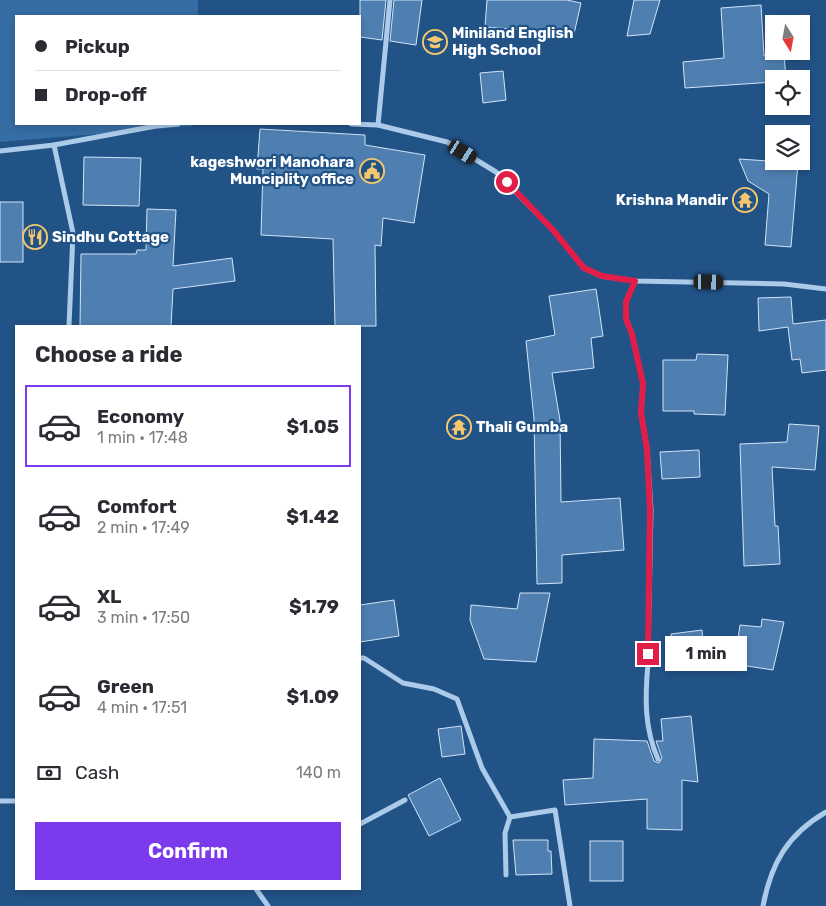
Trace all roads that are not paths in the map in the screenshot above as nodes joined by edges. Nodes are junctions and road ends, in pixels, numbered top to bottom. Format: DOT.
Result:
graph roads {
  1 [pos="390,0"];
  2 [pos="361,124"];
  3 [pos="167,125"];
  4 [pos="378,125"];
  5 [pos="54,145"];
  6 [pos="0,151"];
  7 [pos="635,281"];
  8 [pos="826,290"];
  9 [pos="69,325"];
  10 [pos="648,654"];
  11 [pos="361,658"];
  12 [pos="648,663"];
  13 [pos="658,759"];
  14 [pos="405,800"];
  15 [pos="15,801"];
  16 [pos="0,802"];
  17 [pos="826,812"];
  18 [pos="510,817"];
  19 [pos="361,823"];
  20 [pos="506,875"];
  21 [pos="257,890"];
  22 [pos="268,906"];
  23 [pos="570,906"];
  24 [pos="763,906"];
  1 -- 4 [label="street"];
  2 -- 4 [label="street"];
  3 -- 5 [label="street"];
  4 -- 7 [label="street"];
  5 -- 6 [label="street"];
  5 -- 9 [label="street"];
  7 -- 8 [label="street"];
  7 -- 10 [label="street"];
  11 -- 18 [label="street"];
  12 -- 13 [label="street"];
  14 -- 19 [label="street"];
  15 -- 16 [label="street"];
  17 -- 24 [label="street"];
  18 -- 20 [label="street"];
  18 -- 23 [label="street"];
  21 -- 22 [label="street"];
}
